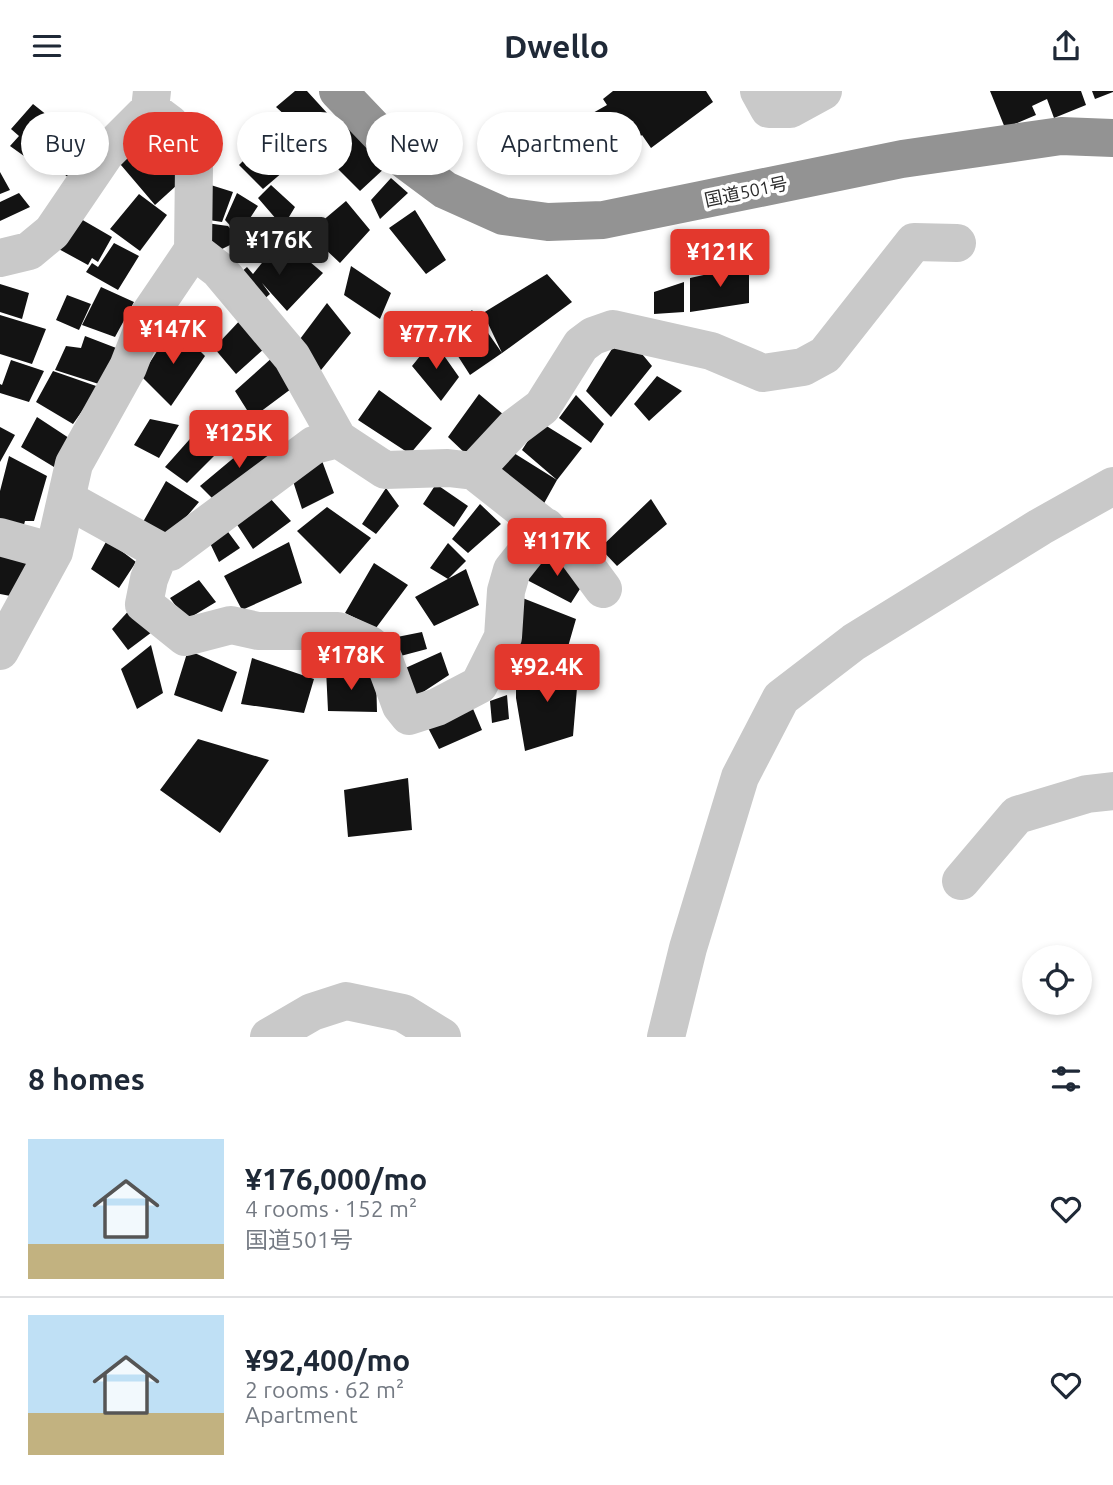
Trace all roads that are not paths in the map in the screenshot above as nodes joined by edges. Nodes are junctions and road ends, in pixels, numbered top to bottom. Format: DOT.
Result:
graph roads {
  1 [pos="338,91"];
  2 [pos="759,91"];
  3 [pos="823,91"];
  4 [pos="151,100"];
  5 [pos="1112,131"];
  6 [pos="957,243"];
  7 [pos="193,250"];
  8 [pos="0,258"];
  9 [pos="338,439"];
  10 [pos="474,471"];
  11 [pos="1113,486"];
  12 [pos="66,499"];
  13 [pos="546,527"];
  14 [pos="0,537"];
  15 [pos="160,551"];
  16 [pos="54,552"];
  17 [pos="603,589"];
  18 [pos="0,651"];
  19 [pos="1113,791"];
  20 [pos="961,881"];
  21 [pos="269,1037"];
  22 [pos="442,1037"];
  23 [pos="666,1037"];
  1 -- 5 [label="highway, 国道501号"];
  2 -- 3 [label="street"];
  4 -- 7 [label="street"];
  4 -- 8 [label="street"];
  6 -- 10 [label="street"];
  7 -- 9 [label="street"];
  7 -- 12 [label="street"];
  9 -- 10 [label="street"];
  9 -- 15 [label="street"];
  10 -- 13 [label="street"];
  11 -- 23 [label="street"];
  12 -- 15 [label="street"];
  12 -- 16 [label="street"];
  13 -- 15 [label="street"];
  13 -- 17 [label="street"];
  14 -- 16 [label="street"];
  16 -- 18 [label="street"];
  19 -- 20 [label="street"];
  21 -- 22 [label="street"];
}
